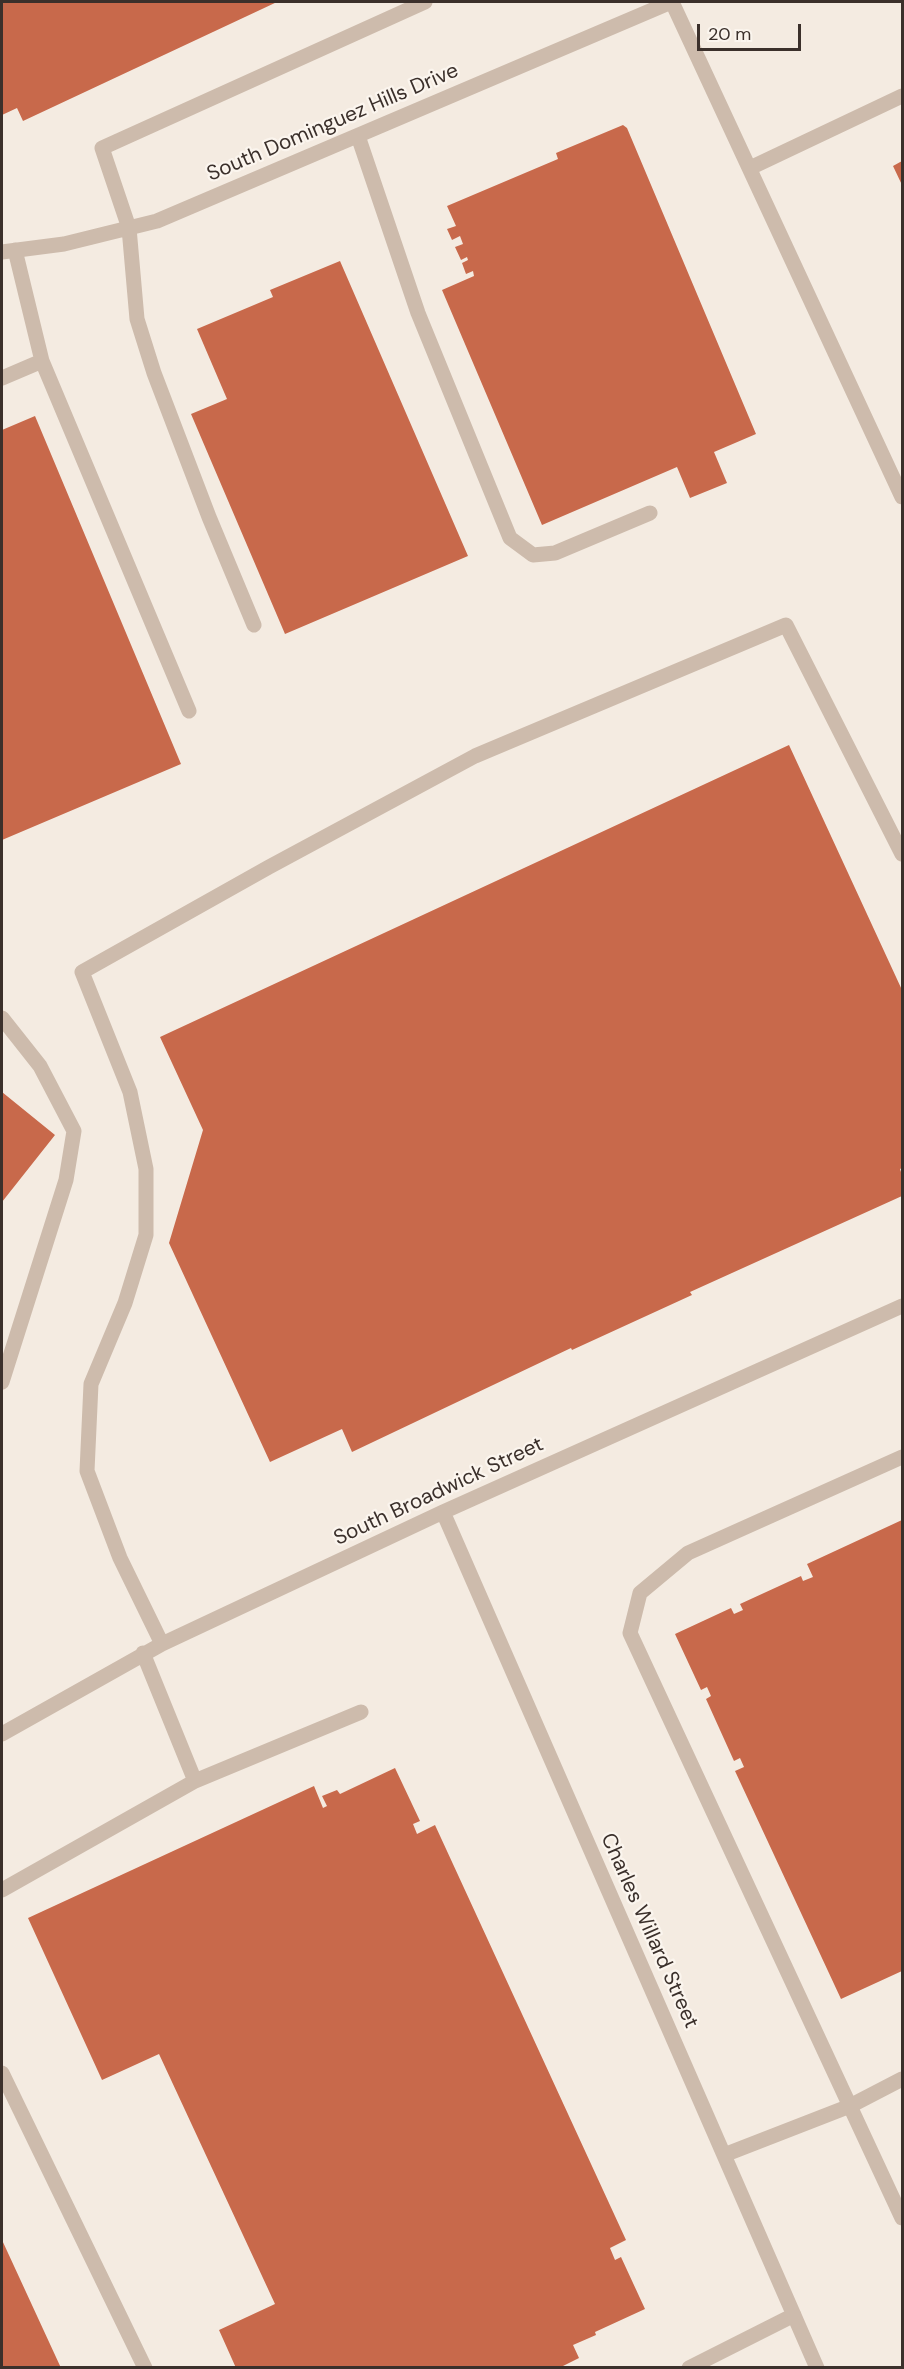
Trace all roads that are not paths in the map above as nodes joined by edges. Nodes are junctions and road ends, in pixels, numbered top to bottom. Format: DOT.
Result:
graph roads {
  1 [pos="425,2"];
  2 [pos="671,2"];
  3 [pos="903,96"];
  4 [pos="357,136"];
  5 [pos="750,168"];
  6 [pos="129,228"];
  7 [pos="8,251"];
  8 [pos="42,361"];
  9 [pos="2,378"];
  10 [pos="903,497"];
  11 [pos="650,513"];
  12 [pos="254,626"];
  13 [pos="189,711"];
  14 [pos="903,854"];
  15 [pos="2,1018"];
  16 [pos="903,1306"];
  17 [pos="2,1382"];
  18 [pos="903,1457"];
  19 [pos="443,1512"];
  20 [pos="162,1644"];
  21 [pos="143,1653"];
  22 [pos="361,1712"];
  23 [pos="2,1734"];
  24 [pos="195,1781"];
  25 [pos="2,1890"];
  26 [pos="2,2073"];
  27 [pos="903,2079"];
  28 [pos="850,2106"];
  29 [pos="724,2155"];
  30 [pos="903,2218"];
  31 [pos="794,2315"];
  32 [pos="145,2367"];
  33 [pos="689,2367"];
  34 [pos="817,2367"];
  1 -- 6 [label="street"];
  2 -- 4 [label="street, South Dominguez Hills Drive"];
  2 -- 5 [label="street"];
  3 -- 5 [label="street"];
  4 -- 6 [label="street, South Dominguez Hills Drive"];
  4 -- 11 [label="street"];
  5 -- 10 [label="street"];
  6 -- 7 [label="street, South Dominguez Hills Drive"];
  6 -- 12 [label="street"];
  7 -- 8 [label="street"];
  8 -- 9 [label="street"];
  8 -- 13 [label="street"];
  14 -- 20 [label="street"];
  15 -- 17 [label="street"];
  16 -- 19 [label="street, South Broadwick Street"];
  18 -- 28 [label="street"];
  19 -- 20 [label="street, South Broadwick Street"];
  19 -- 29 [label="street, Charles Willard Street"];
  20 -- 21 [label="street, South Broadwick Street"];
  21 -- 23 [label="street, South Broadwick Street"];
  21 -- 24 [label="street"];
  22 -- 24 [label="street"];
  24 -- 25 [label="street"];
  26 -- 32 [label="street"];
  27 -- 28 [label="street"];
  28 -- 29 [label="street"];
  28 -- 30 [label="street"];
  29 -- 31 [label="street, Charles Willard Street"];
  31 -- 33 [label="street"];
  31 -- 34 [label="street, Charles Willard Street"];
}
